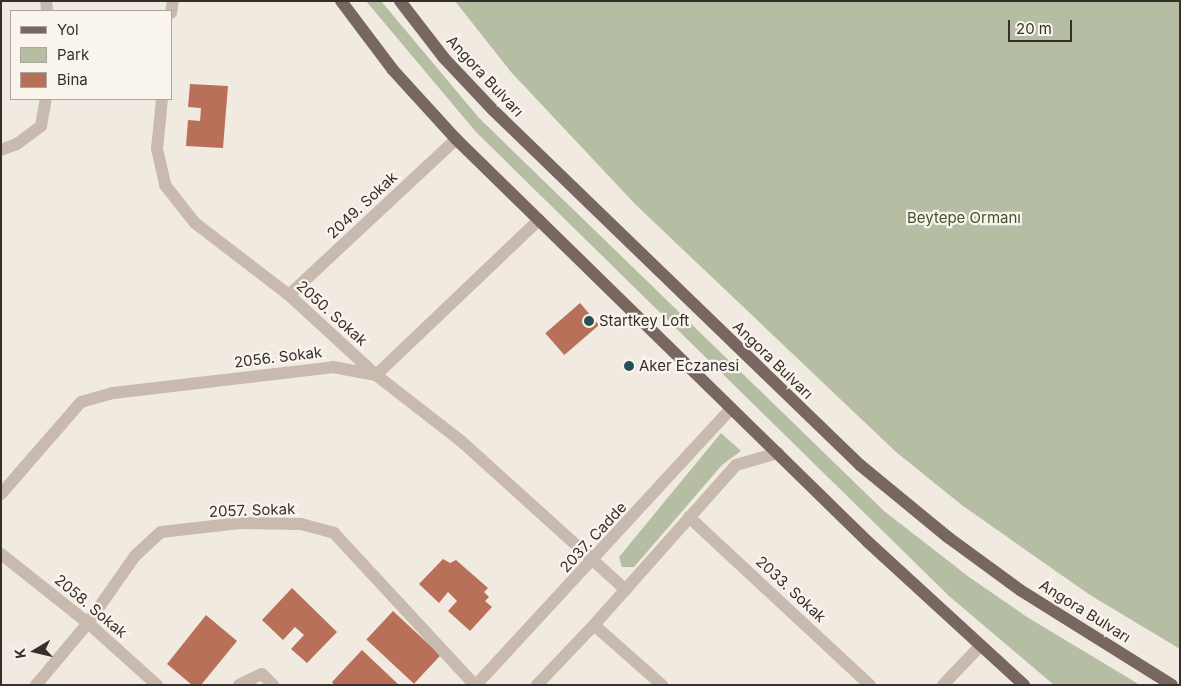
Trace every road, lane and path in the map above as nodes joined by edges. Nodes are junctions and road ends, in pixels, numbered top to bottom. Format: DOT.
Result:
graph roads {
  1 [pos="342,1"];
  2 [pos="400,1"];
  3 [pos="46,100"];
  4 [pos="162,100"];
  5 [pos="456,138"];
  6 [pos="1,150"];
  7 [pos="539,220"];
  8 [pos="289,295"];
  9 [pos="376,375"];
  10 [pos="731,409"];
  11 [pos="778,453"];
  12 [pos="1,494"];
  13 [pos="689,517"];
  14 [pos="1,554"];
  15 [pos="592,562"];
  16 [pos="626,590"];
  17 [pos="88,623"];
  18 [pos="594,625"];
  19 [pos="979,647"];
  20 [pos="36,685"];
  21 [pos="157,685"];
  22 [pos="239,685"];
  23 [pos="274,685"];
  24 [pos="476,685"];
  25 [pos="537,685"];
  26 [pos="662,685"];
  27 [pos="870,685"];
  28 [pos="943,685"];
  29 [pos="1024,685"];
  30 [pos="1172,685"];
  1 -- 5 [label="main road"];
  2 -- 30 [label="main road, Angora Bulvarı"];
  3 -- 6 [label="street"];
  4 -- 8 [label="street, 2050. Sokak"];
  5 -- 7 [label="main road"];
  5 -- 8 [label="street, 2049. Sokak"];
  7 -- 9 [label="street"];
  7 -- 10 [label="main road"];
  8 -- 9 [label="street, 2050. Sokak"];
  9 -- 12 [label="street, 2056. Sokak"];
  9 -- 15 [label="street, 2056. Sokak"];
  10 -- 11 [label="main road"];
  10 -- 15 [label="street, 2037. Cadde"];
  11 -- 13 [label="street"];
  11 -- 19 [label="main road"];
  13 -- 16 [label="street"];
  13 -- 27 [label="street, 2033. Sokak"];
  14 -- 17 [label="street, 2058. Sokak"];
  15 -- 16 [label="street, 2056. Sokak"];
  15 -- 24 [label="street, 2037. Cadde"];
  16 -- 18 [label="street"];
  17 -- 20 [label="street, 2057. Sokak"];
  17 -- 21 [label="street, 2058. Sokak"];
  17 -- 24 [label="street, 2057. Sokak"];
  18 -- 25 [label="street"];
  18 -- 26 [label="street"];
  19 -- 28 [label="street"];
  19 -- 29 [label="main road"];
  22 -- 23 [label="street"];
}
